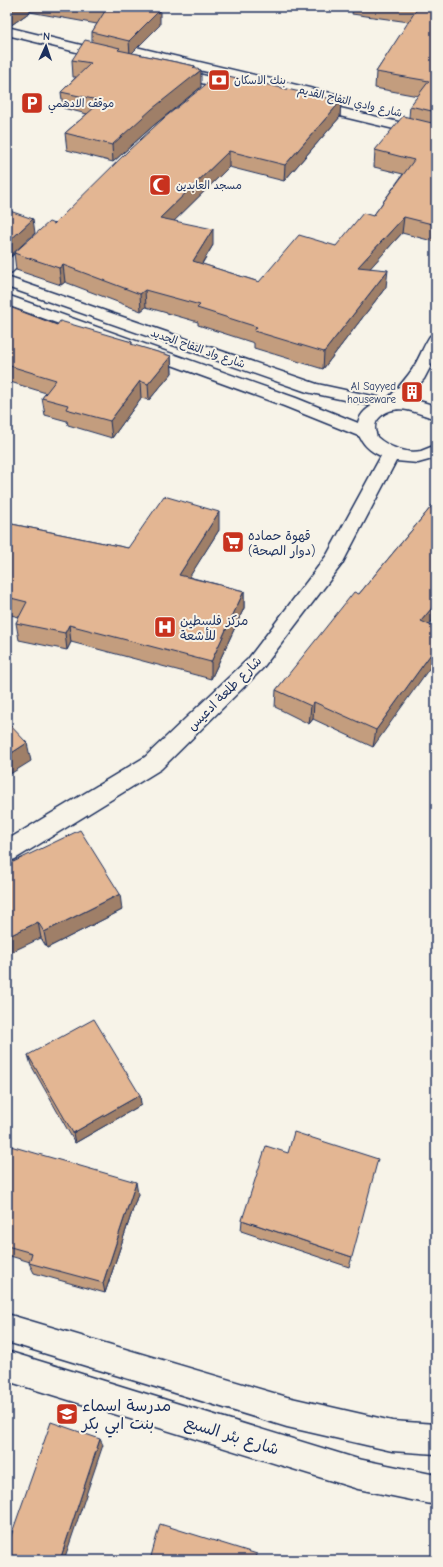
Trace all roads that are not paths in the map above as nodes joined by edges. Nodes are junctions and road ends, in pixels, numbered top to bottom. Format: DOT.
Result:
graph roads {
  1 [pos="7,18"];
  2 [pos="7,31"];
  3 [pos="217,83"];
  4 [pos="205,92"];
  5 [pos="344,100"];
  6 [pos="436,135"];
  7 [pos="46,233"];
  8 [pos="7,269"];
  9 [pos="7,282"];
  10 [pos="7,300"];
  11 [pos="436,340"];
  12 [pos="391,405"];
  13 [pos="435,411"];
  14 [pos="367,433"];
  15 [pos="436,451"];
  16 [pos="391,454"];
  17 [pos="7,852"];
  18 [pos="7,1328"];
  19 [pos="7,1366"];
  20 [pos="436,1439"];
  21 [pos="436,1490"];
  1 -- 5 [label="street, شارع وادي التفاح القديم"];
  2 -- 3 [label="street, شارع وادي التفاح القديم"];
  3 -- 4 [label="street"];
  3 -- 6 [label="street, شارع وادي التفاح القديم"];
  7 -- 8 [label="street"];
  9 -- 12 [label="street, شارع واد التفاح الجديد"];
  10 -- 14 [label="street, شارع واد التفاح الجديد"];
  11 -- 12 [label="street"];
  12 -- 13 [label="street"];
  12 -- 14 [label="street"];
  14 -- 16 [label="street"];
  15 -- 16 [label="street"];
  16 -- 17 [label="street, شارع طلعة ادعيس"];
  18 -- 20 [label="street"];
  19 -- 21 [label="street, شارع بئر السبع"];
}
